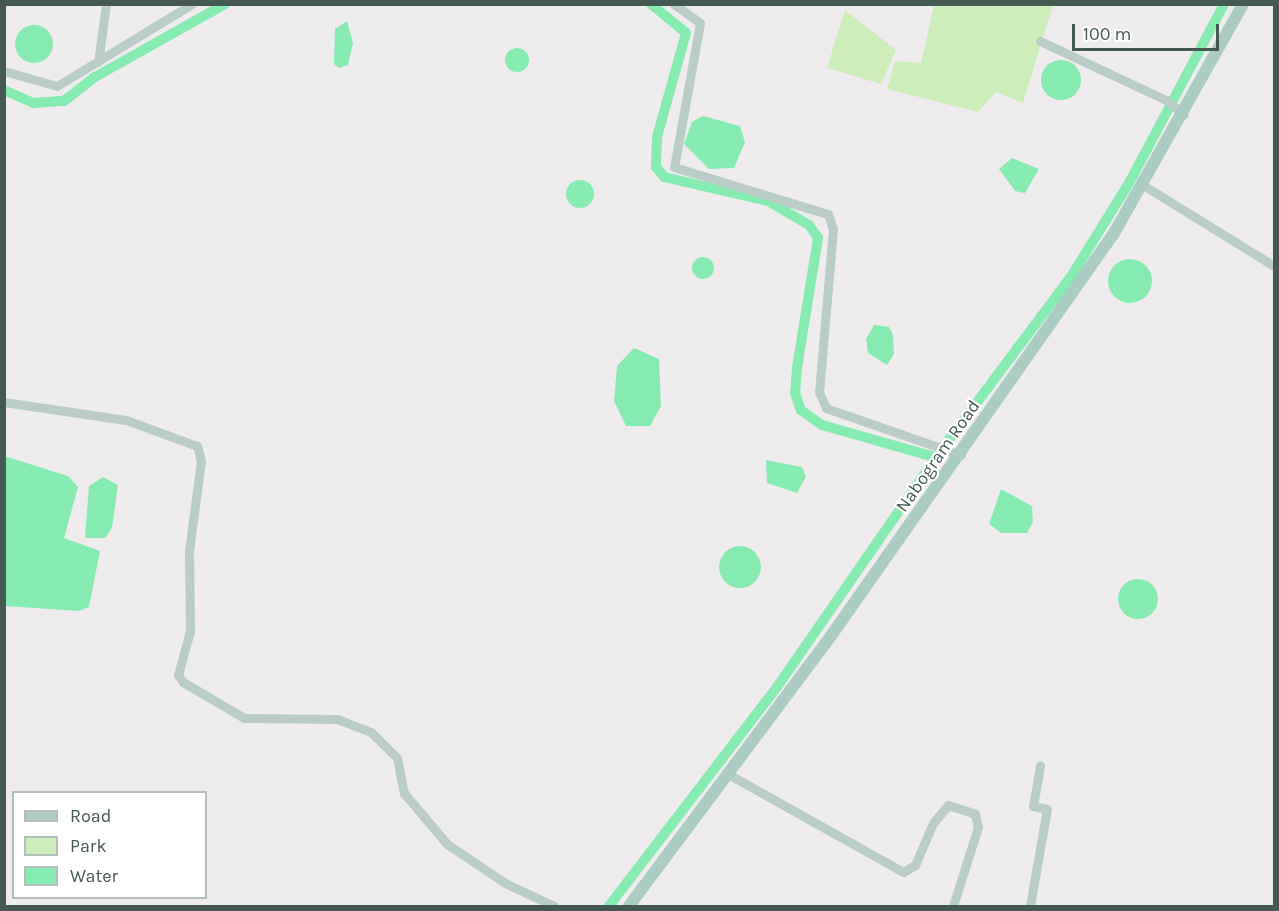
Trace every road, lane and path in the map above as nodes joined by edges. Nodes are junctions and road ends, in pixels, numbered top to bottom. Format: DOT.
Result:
graph roads {
  1 [pos="106,4"];
  2 [pos="192,4"];
  3 [pos="674,4"];
  4 [pos="1243,4"];
  5 [pos="1040,41"];
  6 [pos="98,62"];
  7 [pos="4,71"];
  8 [pos="1181,112"];
  9 [pos="1143,184"];
  10 [pos="1275,266"];
  11 [pos="4,402"];
  12 [pos="958,454"];
  13 [pos="1040,766"];
  14 [pos="728,774"];
  15 [pos="554,906"];
  16 [pos="629,906"];
  17 [pos="953,906"];
  18 [pos="1030,906"];
  1 -- 6 [label="street"];
  2 -- 6 [label="street"];
  3 -- 12 [label="street"];
  4 -- 8 [label="main road, Nabogram Road"];
  5 -- 8 [label="street"];
  6 -- 7 [label="street"];
  8 -- 9 [label="main road, Nabogram Road"];
  9 -- 10 [label="street"];
  9 -- 12 [label="main road, Nabogram Road"];
  11 -- 15 [label="street"];
  12 -- 14 [label="main road, Nabogram Road"];
  13 -- 18 [label="street"];
  14 -- 16 [label="main road, Nabogram Road"];
  14 -- 17 [label="street"];
}
